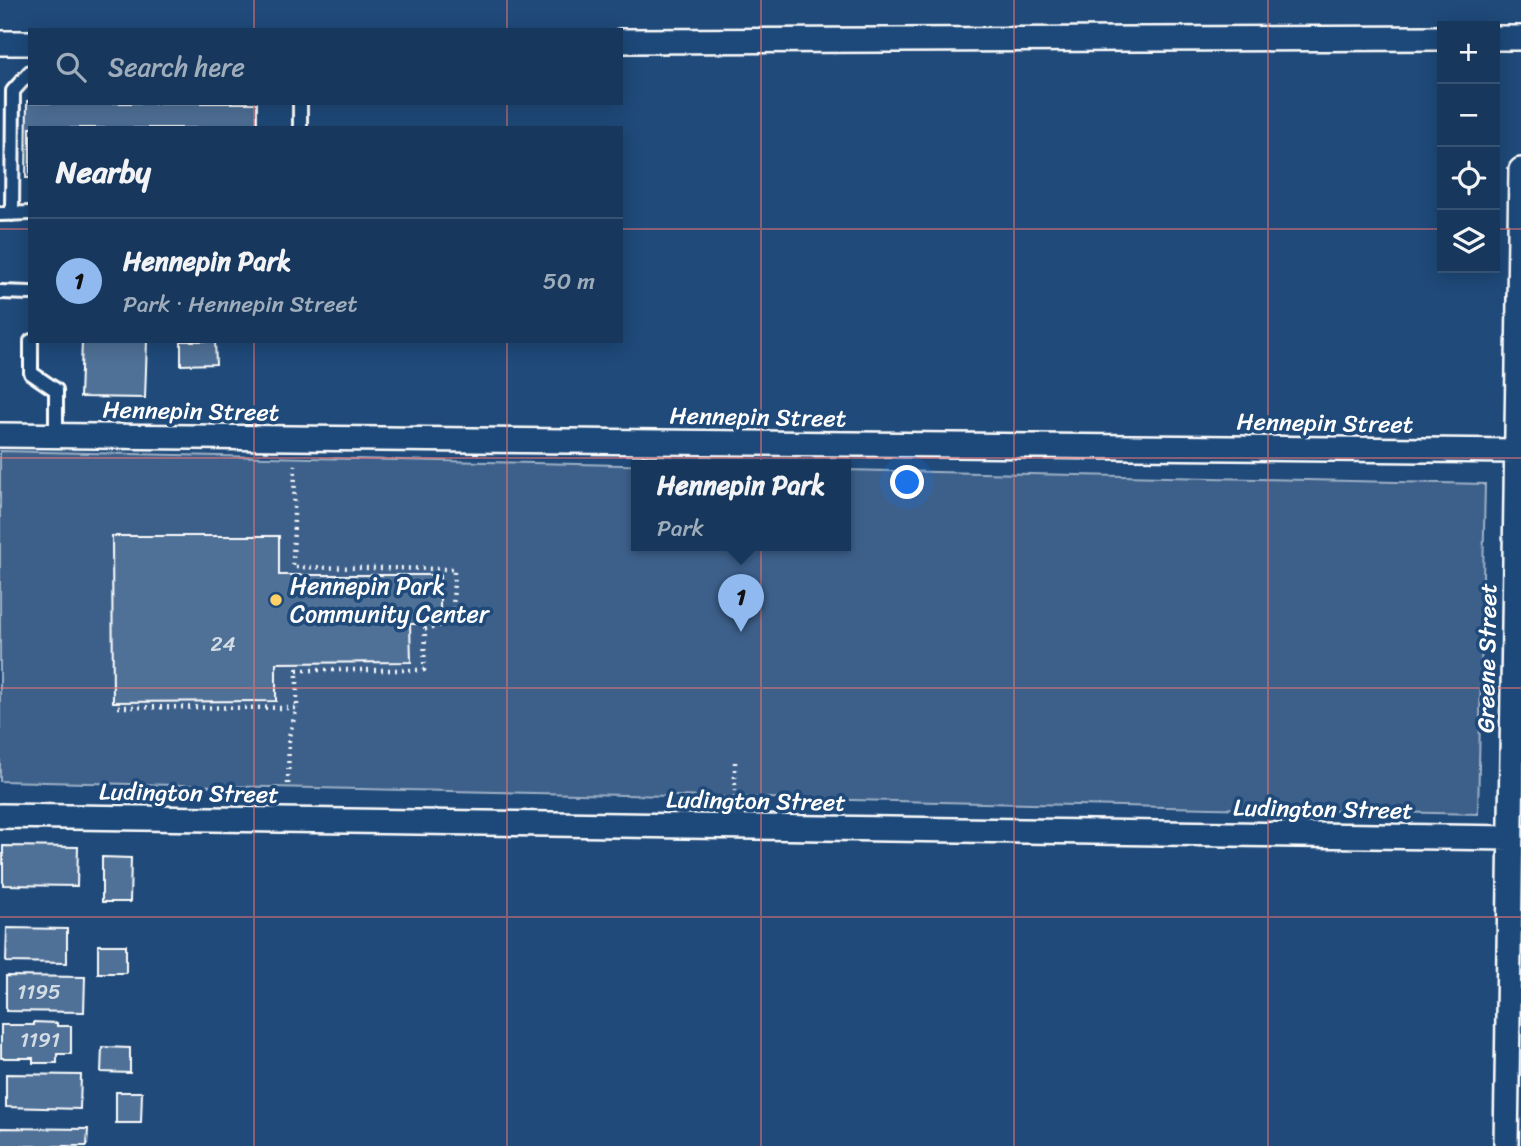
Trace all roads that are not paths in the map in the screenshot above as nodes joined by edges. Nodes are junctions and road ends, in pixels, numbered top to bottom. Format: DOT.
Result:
graph roads {
  1 [pos="1437,38"];
  2 [pos="1500,38"];
  3 [pos="1521,38"];
  4 [pos="623,41"];
  5 [pos="0,43"];
  6 [pos="28,43"];
  7 [pos="28,74"];
  8 [pos="300,105"];
  9 [pos="300,126"];
  10 [pos="1521,170"];
  11 [pos="28,213"];
  12 [pos="6,214"];
  13 [pos="0,292"];
  14 [pos="28,293"];
  15 [pos="31,343"];
  16 [pos="0,435"];
  17 [pos="56,436"];
  18 [pos="1516,451"];
  19 [pos="1516,743"];
  20 [pos="0,816"];
  21 [pos="1511,838"];
  22 [pos="1506,1146"];
  1 -- 4 [label="street"];
  2 -- 3 [label="street"];
  5 -- 6 [label="street"];
  7 -- 12 [label="lane"];
  8 -- 9 [label="lane"];
  10 -- 18 [label="street, Greene Street"];
  11 -- 12 [label="lane"];
  13 -- 14 [label="lane"];
  15 -- 17 [label="lane"];
  16 -- 17 [label="street, Hennepin Street"];
  17 -- 18 [label="street, Hennepin Street"];
  18 -- 19 [label="street, Greene Street"];
  19 -- 21 [label="street, Greene Street"];
  20 -- 21 [label="street, Ludington Street"];
  21 -- 22 [label="street, Greene Street"];
}
